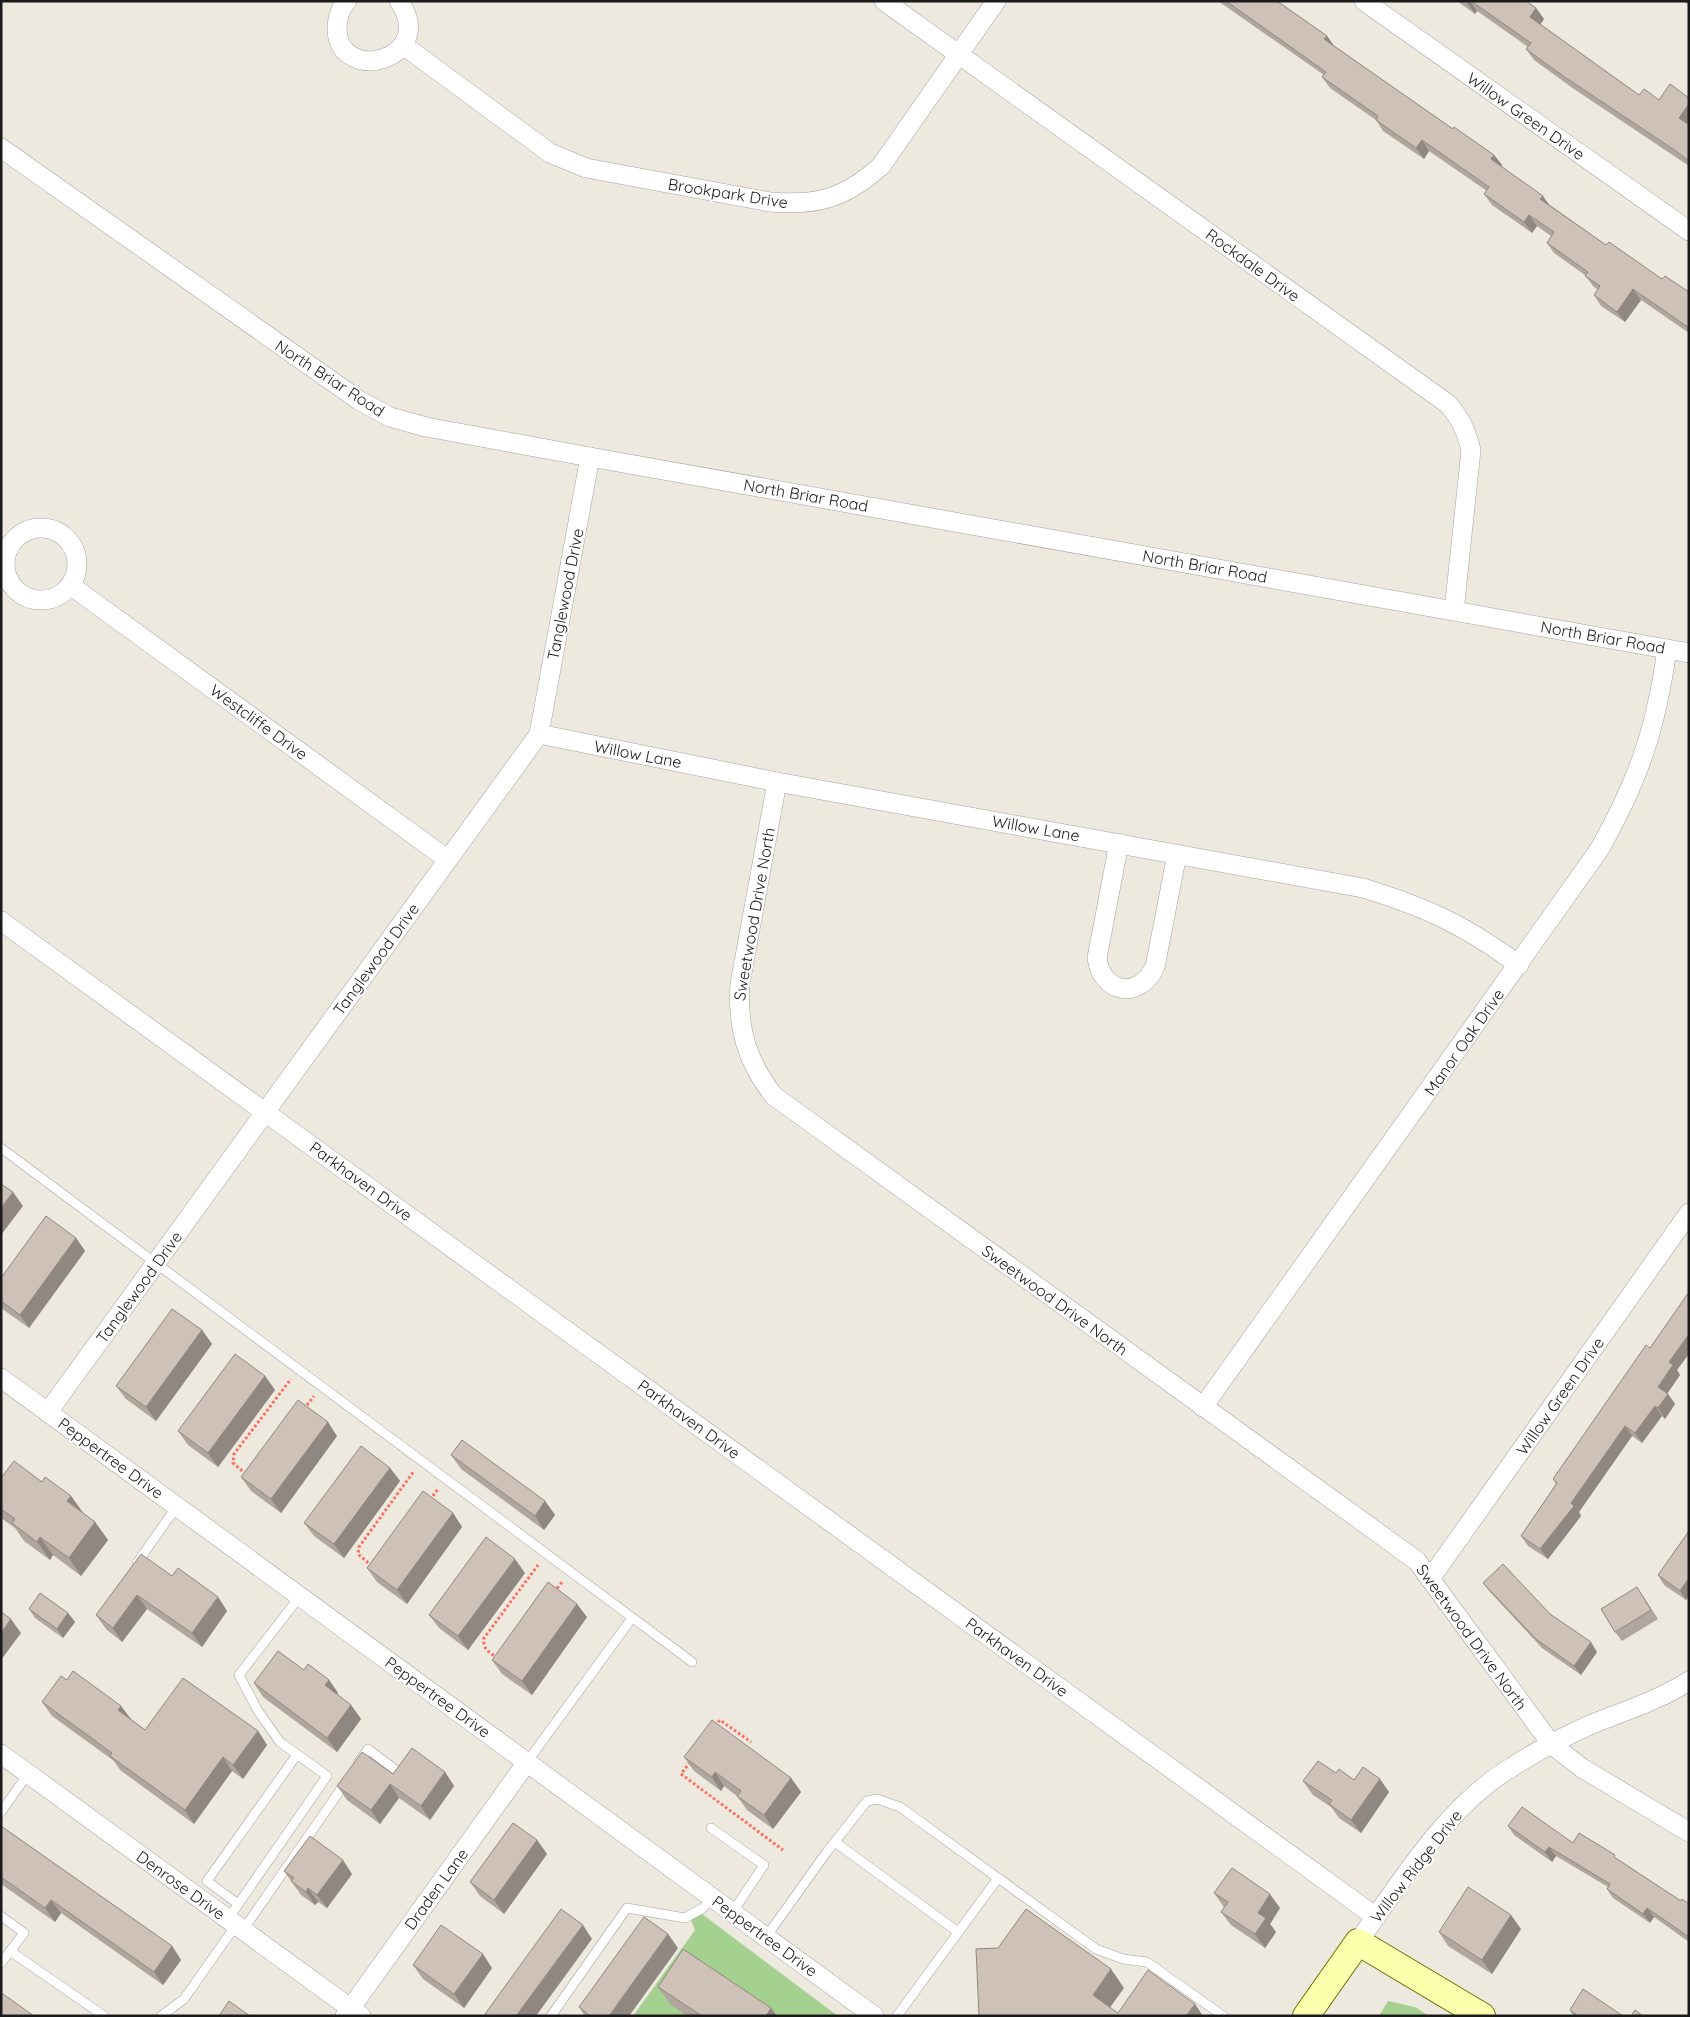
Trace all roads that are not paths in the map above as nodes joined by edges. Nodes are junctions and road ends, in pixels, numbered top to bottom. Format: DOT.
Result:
graph roads {
  1 [pos="347,1"];
  2 [pos="399,1"];
  3 [pos="884,1"];
  4 [pos="996,1"];
  5 [pos="1364,1"];
  6 [pos="403,45"];
  7 [pos="959,54"];
  8 [pos="1,148"];
  9 [pos="1689,231"];
  10 [pos="590,457"];
  11 [pos="70,585"];
  12 [pos="1454,611"];
  13 [pos="1667,649"];
  14 [pos="1689,653"];
  15 [pos="538,734"];
  16 [pos="777,782"];
  17 [pos="1119,843"];
  18 [pos="1177,854"];
  19 [pos="447,859"];
  20 [pos="1,921"];
  21 [pos="1519,965"];
  22 [pos="266,1112"];
  23 [pos="1,1148"];
  24 [pos="1689,1213"];
  25 [pos="157,1262"];
  26 [pos="1,1378"];
  27 [pos="1204,1407"];
  28 [pos="48,1412"];
  29 [pos="177,1506"];
  30 [pos="131,1570"];
  31 [pos="1430,1579"];
  32 [pos="300,1596"];
  33 [pos="632,1618"];
  34 [pos="692,1662"];
  35 [pos="1689,1681"];
  36 [pos="1552,1745"];
  37 [pos="1,1754"];
  38 [pos="296,1756"];
  39 [pos="527,1762"];
  40 [pos="28,1774"];
  41 [pos="401,1774"];
  42 [pos="1,1812"];
  43 [pos="711,1828"];
  44 [pos="1689,1832"];
  45 [pos="835,1842"];
  46 [pos="998,1878"];
  47 [pos="712,1897"];
  48 [pos="732,1912"];
  49 [pos="1,1916"];
  50 [pos="1376,1917"];
  51 [pos="236,1919"];
  52 [pos="958,1932"];
  53 [pos="766,1937"];
  54 [pos="1358,1942"];
  55 [pos="10,1951"];
  56 [pos="1,1963"];
  57 [pos="352,2013"];
  58 [pos="104,2016"];
  59 [pos="161,2016"];
  60 [pos="551,2016"];
  61 [pos="874,2016"];
  62 [pos="897,2016"];
  63 [pos="1223,2016"];
  64 [pos="1306,2016"];
  65 [pos="1482,2016"];
  1 -- 6 [label="street"];
  2 -- 6 [label="street"];
  3 -- 7 [label="street, Rockdale Drive"];
  4 -- 7 [label="street, Brookpark Drive"];
  5 -- 9 [label="street, Willow Green Drive"];
  6 -- 7 [label="street, Brookpark Drive"];
  7 -- 12 [label="street, Rockdale Drive"];
  8 -- 10 [label="street, North Briar Road"];
  10 -- 12 [label="street, North Briar Road"];
  10 -- 15 [label="street, Tanglewood Drive"];
  11 -- 19 [label="street, Westcliffe Drive"];
  12 -- 13 [label="street, North Briar Road"];
  13 -- 14 [label="street, North Briar Road"];
  13 -- 21 [label="street, Manor Oak Drive"];
  15 -- 16 [label="street, Willow Lane"];
  15 -- 19 [label="street, Tanglewood Drive"];
  16 -- 17 [label="street, Willow Lane"];
  16 -- 27 [label="street, Sweetwood Drive North"];
  17 -- 18 [label="street, Willow Lane"];
  17 -- 18 [label="street"];
  18 -- 21 [label="street, Willow Lane"];
  19 -- 22 [label="street, Tanglewood Drive"];
  20 -- 22 [label="street, Parkhaven Drive"];
  21 -- 27 [label="street, Manor Oak Drive"];
  22 -- 25 [label="street, Tanglewood Drive"];
  22 -- 50 [label="street, Parkhaven Drive"];
  23 -- 25 [label="lane"];
  24 -- 31 [label="street, Willow Green Drive"];
  25 -- 28 [label="street, Tanglewood Drive"];
  25 -- 33 [label="lane"];
  26 -- 28 [label="street, Peppertree Drive"];
  27 -- 31 [label="street, Sweetwood Drive North"];
  28 -- 29 [label="street, Peppertree Drive"];
  29 -- 30 [label="lane"];
  29 -- 32 [label="street, Peppertree Drive"];
  31 -- 36 [label="street, Sweetwood Drive North"];
  32 -- 38 [label="lane"];
  32 -- 39 [label="street, Peppertree Drive"];
  33 -- 34 [label="lane"];
  33 -- 39 [label="lane"];
  35 -- 36 [label="street, Willow Ridge Drive"];
  36 -- 44 [label="street, Sweetwood Drive North"];
  36 -- 50 [label="street, Willow Ridge Drive"];
  37 -- 40 [label="street, Denrose Drive"];
  38 -- 51 [label="lane"];
  38 -- 51 [label="lane"];
  39 -- 47 [label="street, Peppertree Drive"];
  39 -- 57 [label="street, Draden Lane"];
  40 -- 42 [label="lane"];
  40 -- 51 [label="street, Denrose Drive"];
  41 -- 51 [label="lane"];
  43 -- 48 [label="lane"];
  45 -- 46 [label="lane"];
  45 -- 52 [label="lane"];
  45 -- 53 [label="lane"];
  46 -- 52 [label="lane"];
  46 -- 63 [label="lane"];
  47 -- 48 [label="street, Peppertree Drive"];
  47 -- 60 [label="lane"];
  48 -- 53 [label="street, Peppertree Drive"];
  49 -- 55 [label="lane"];
  50 -- 54 [label="street, Willow Ridge Drive"];
  51 -- 57 [label="street, Denrose Drive"];
  51 -- 59 [label="lane"];
  52 -- 62 [label="lane"];
  53 -- 61 [label="street, Peppertree Drive"];
  54 -- 64 [label="street, Willow Ridge Drive"];
  54 -- 65 [label="street"];
  55 -- 56 [label="lane"];
  55 -- 58 [label="lane"];
}
